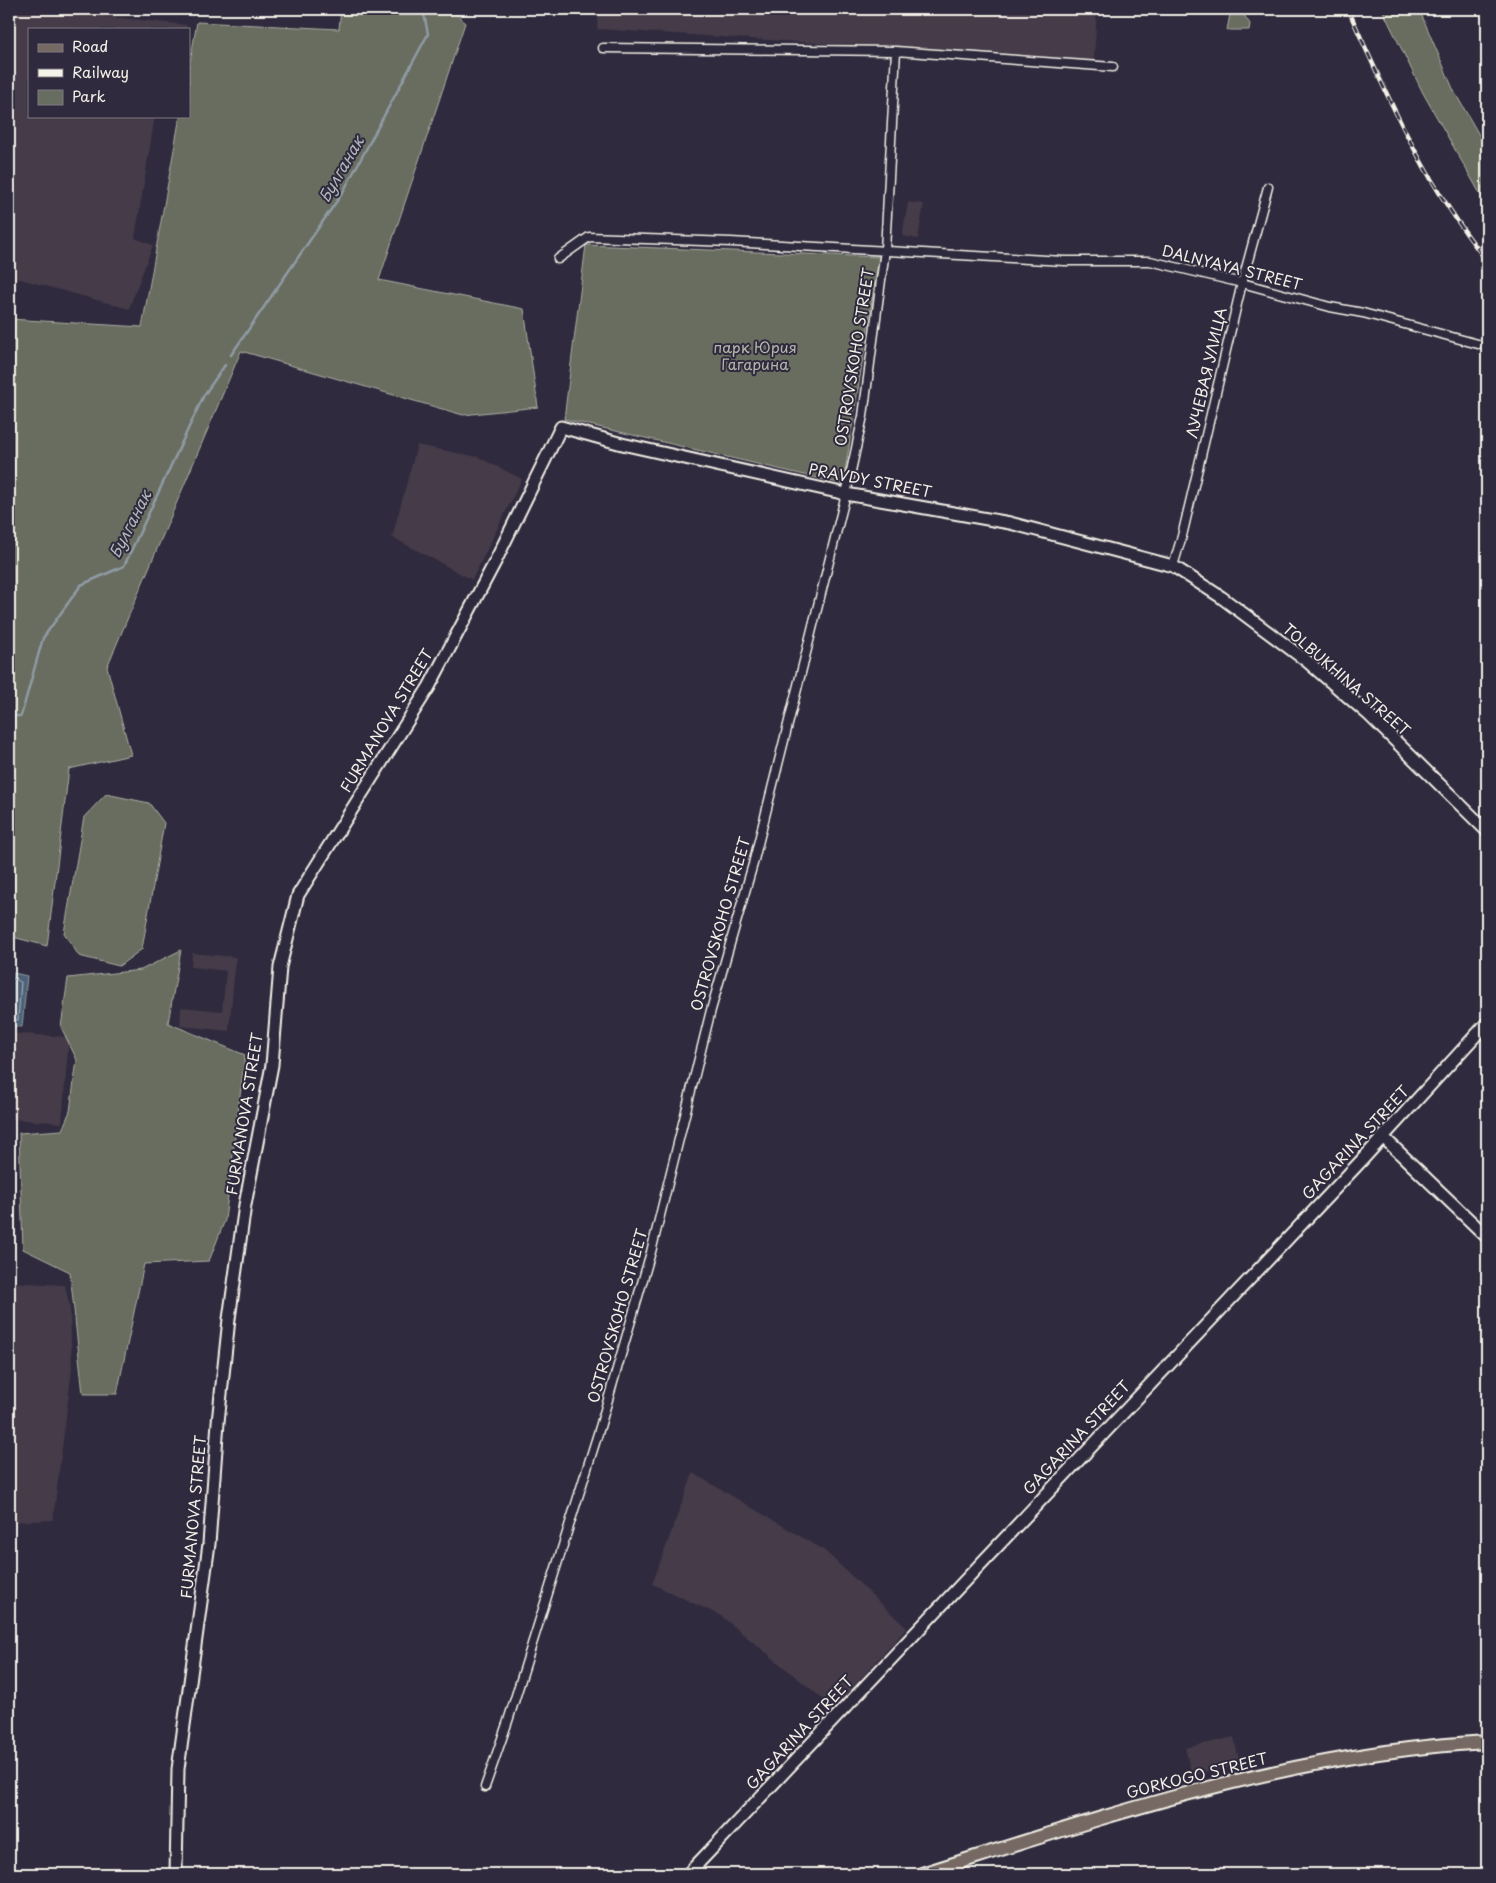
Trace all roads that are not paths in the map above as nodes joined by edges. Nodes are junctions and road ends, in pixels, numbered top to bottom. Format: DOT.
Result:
graph roads {
  1 [pos="603,48"];
  2 [pos="896,51"];
  3 [pos="1113,67"];
  4 [pos="1268,187"];
  5 [pos="885,250"];
  6 [pos="558,259"];
  7 [pos="1242,283"];
  8 [pos="1478,344"];
  9 [pos="561,427"];
  10 [pos="846,494"];
  11 [pos="1173,566"];
  12 [pos="1487,831"];
  13 [pos="1487,1023"];
  14 [pos="1383,1137"];
  15 [pos="1487,1237"];
  16 [pos="1487,1742"];
  17 [pos="485,1787"];
  18 [pos="176,1874"];
  19 [pos="689,1874"];
  20 [pos="922,1874"];
  1 -- 2 [label="street"];
  2 -- 3 [label="street"];
  2 -- 5 [label="street, OSTROVSKOHO STREET"];
  4 -- 7 [label="street, ЛУЧЕВАЯ УЛИЦА"];
  5 -- 6 [label="street, DALNYAYA STREET"];
  5 -- 7 [label="street, DALNYAYA STREET"];
  5 -- 10 [label="street, OSTROVSKOHO STREET"];
  7 -- 8 [label="street, DALNYAYA STREET"];
  7 -- 11 [label="street, ЛУЧЕВАЯ УЛИЦА"];
  9 -- 10 [label="main road, PRAVDY STREET"];
  9 -- 18 [label="main road, FURMANOVA STREET"];
  10 -- 11 [label="main road, PRAVDY STREET"];
  10 -- 17 [label="street, OSTROVSKOHO STREET"];
  11 -- 12 [label="main road, TOLBUKHINA STREET"];
  13 -- 14 [label="main road, GAGARINA STREET"];
  14 -- 15 [label="main road"];
  14 -- 19 [label="main road, GAGARINA STREET"];
  16 -- 20 [label="main road, GORKOGO STREET"];
}
